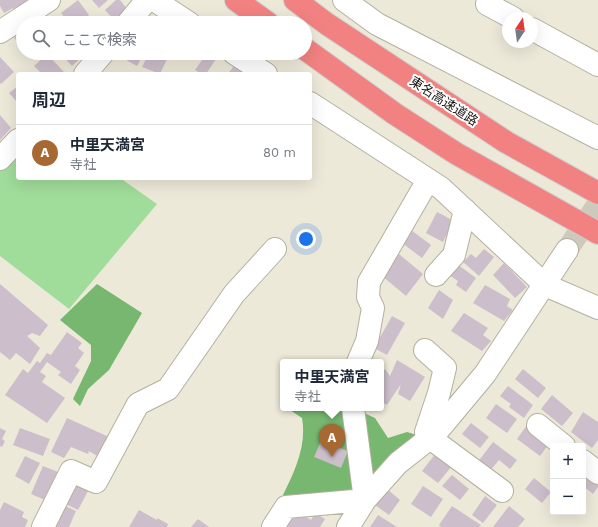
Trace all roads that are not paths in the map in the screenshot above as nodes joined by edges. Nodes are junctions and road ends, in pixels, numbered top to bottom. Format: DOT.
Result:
graph roads {
  1 [pos="49,0"];
  2 [pos="147,0"];
  3 [pos="154,0"];
  4 [pos="236,0"];
  5 [pos="295,0"];
  6 [pos="344,0"];
  7 [pos="488,0"];
  8 [pos="502,12"];
  9 [pos="24,16"];
  10 [pos="134,16"];
  11 [pos="178,16"];
  12 [pos="258,16"];
  13 [pos="16,22"];
  14 [pos="0,32"];
  15 [pos="538,32"];
  16 [pos="312,54"];
  17 [pos="98,60"];
  18 [pos="245,60"];
  19 [pos="598,65"];
  20 [pos="87,72"];
  21 [pos="263,72"];
  22 [pos="312,104"];
  23 [pos="598,138"];
  24 [pos="16,142"];
  25 [pos="0,159"];
  26 [pos="428,180"];
  27 [pos="598,193"];
  28 [pos="464,210"];
  29 [pos="598,233"];
  30 [pos="275,249"];
  31 [pos="567,250"];
  32 [pos="436,275"];
  33 [pos="544,284"];
  34 [pos="598,308"];
  35 [pos="425,350"];
  36 [pos="359,359"];
  37 [pos="353,411"];
  38 [pos="538,425"];
  39 [pos="430,438"];
  40 [pos="560,443"];
  41 [pos="586,463"];
  42 [pos="598,473"];
  43 [pos="502,491"];
  44 [pos="365,500"];
  45 [pos="43,527"];
  46 [pos="274,527"];
  47 [pos="348,527"];
  1 -- 9 [label="street"];
  2 -- 10 [label="street"];
  3 -- 11 [label="street"];
  4 -- 12 [label="highway"];
  5 -- 27 [label="highway, 東名高速道路"];
  6 -- 23 [label="street"];
  7 -- 8 [label="street"];
  13 -- 14 [label="street"];
  15 -- 19 [label="street"];
  16 -- 29 [label="highway"];
  17 -- 20 [label="street"];
  18 -- 21 [label="street"];
  22 -- 26 [label="street"];
  24 -- 25 [label="street"];
  26 -- 28 [label="street"];
  26 -- 36 [label="street"];
  28 -- 32 [label="street"];
  28 -- 33 [label="street"];
  30 -- 45 [label="street"];
  31 -- 33 [label="street"];
  33 -- 34 [label="street"];
  33 -- 39 [label="street"];
  35 -- 39 [label="street"];
  37 -- 44 [label="street"];
  38 -- 40 [label="street"];
  39 -- 43 [label="street"];
  39 -- 44 [label="street"];
  41 -- 42 [label="street"];
  44 -- 46 [label="street"];
  44 -- 47 [label="street"];
}
